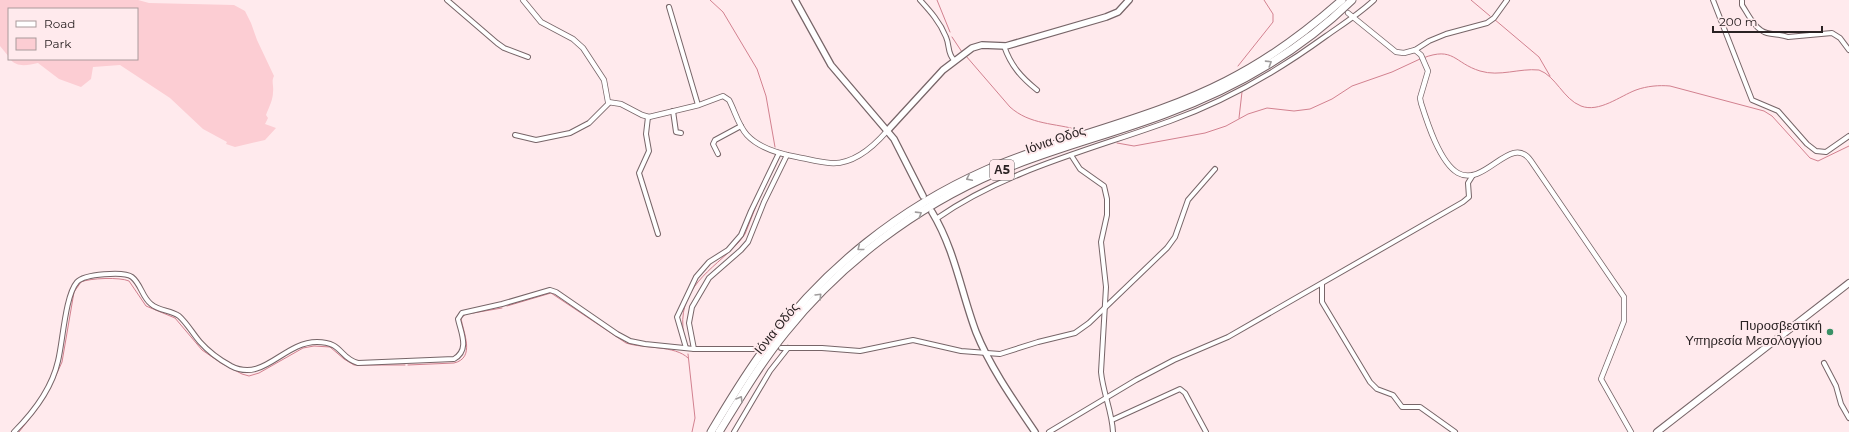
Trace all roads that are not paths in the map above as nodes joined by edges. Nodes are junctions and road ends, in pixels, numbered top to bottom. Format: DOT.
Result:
graph roads {
  1 [pos="447,0"];
  2 [pos="524,0"];
  3 [pos="795,0"];
  4 [pos="920,0"];
  5 [pos="1342,0"];
  6 [pos="1352,0"];
  7 [pos="1374,0"];
  8 [pos="1507,0"];
  9 [pos="1713,0"];
  10 [pos="1128,1"];
  11 [pos="1742,1"];
  12 [pos="669,7"];
  13 [pos="1348,13"];
  14 [pos="1355,18"];
  15 [pos="1004,46"];
  16 [pos="1416,50"];
  17 [pos="1849,50"];
  18 [pos="528,57"];
  19 [pos="955,60"];
  20 [pos="1037,90"];
  21 [pos="609,103"];
  22 [pos="698,105"];
  23 [pos="673,111"];
  24 [pos="648,117"];
  25 [pos="742,126"];
  26 [pos="887,131"];
  27 [pos="681,133"];
  28 [pos="515,135"];
  29 [pos="1849,136"];
  30 [pos="779,153"];
  31 [pos="718,154"];
  32 [pos="787,155"];
  33 [pos="1071,155"];
  34 [pos="1215,168"];
  35 [pos="1473,174"];
  36 [pos="924,196"];
  37 [pos="932,212"];
  38 [pos="936,219"];
  39 [pos="658,234"];
  40 [pos="1849,283"];
  41 [pos="1322,284"];
  42 [pos="1106,308"];
  43 [pos="686,348"];
  44 [pos="781,348"];
  45 [pos="788,348"];
  46 [pos="694,349"];
  47 [pos="757,349"];
  48 [pos="987,354"];
  49 [pos="1824,363"];
  50 [pos="1107,398"];
  51 [pos="1849,418"];
  52 [pos="1112,420"];
  53 [pos="14,432"];
  54 [pos="711,432"];
  55 [pos="720,432"];
  56 [pos="734,432"];
  57 [pos="1035,432"];
  58 [pos="1049,432"];
  59 [pos="1113,432"];
  60 [pos="1206,432"];
  61 [pos="1455,432"];
  62 [pos="1631,432"];
  63 [pos="1657,432"];
  1 -- 18 [label="street"];
  2 -- 21 [label="street"];
  3 -- 26 [label="main road"];
  4 -- 19 [label="street"];
  5 -- 54 [label="highway, Ιόνια Οδός / Α5, one-way"];
  55 -- 6 [label="highway, Ιόνια Οδός / Α5, one-way"];
  7 -- 14 [label="street"];
  8 -- 16 [label="street"];
  9 -- 29 [label="street"];
  10 -- 15 [label="main road"];
  11 -- 17 [label="street"];
  12 -- 22 [label="street"];
  13 -- 14 [label="street"];
  14 -- 16 [label="street"];
  14 -- 33 [label="street"];
  15 -- 19 [label="main road"];
  15 -- 20 [label="street"];
  16 -- 35 [label="street"];
  19 -- 26 [label="main road"];
  21 -- 24 [label="street"];
  21 -- 28 [label="street"];
  22 -- 23 [label="street"];
  22 -- 25 [label="street"];
  23 -- 24 [label="street"];
  23 -- 27 [label="street"];
  24 -- 39 [label="street"];
  25 -- 30 [label="street"];
  25 -- 31 [label="street"];
  26 -- 32 [label="street"];
  26 -- 36 [label="main road"];
  30 -- 32 [label="street"];
  30 -- 43 [label="street"];
  32 -- 46 [label="street"];
  33 -- 38 [label="street"];
  33 -- 42 [label="street"];
  34 -- 42 [label="street"];
  35 -- 41 [label="street"];
  35 -- 62 [label="street"];
  37 -- 38 [label="main road"];
  38 -- 48 [label="main road"];
  40 -- 63 [label="main road"];
  41 -- 50 [label="street"];
  41 -- 61 [label="street"];
  42 -- 48 [label="street"];
  42 -- 50 [label="street"];
  43 -- 46 [label="street"];
  43 -- 53 [label="street"];
  44 -- 45 [label="street"];
  45 -- 48 [label="street"];
  45 -- 56 [label="street"];
  46 -- 47 [label="street"];
  48 -- 57 [label="main road"];
  49 -- 51 [label="street"];
  50 -- 52 [label="street"];
  50 -- 58 [label="street"];
  52 -- 59 [label="street"];
  52 -- 60 [label="street"];
}
